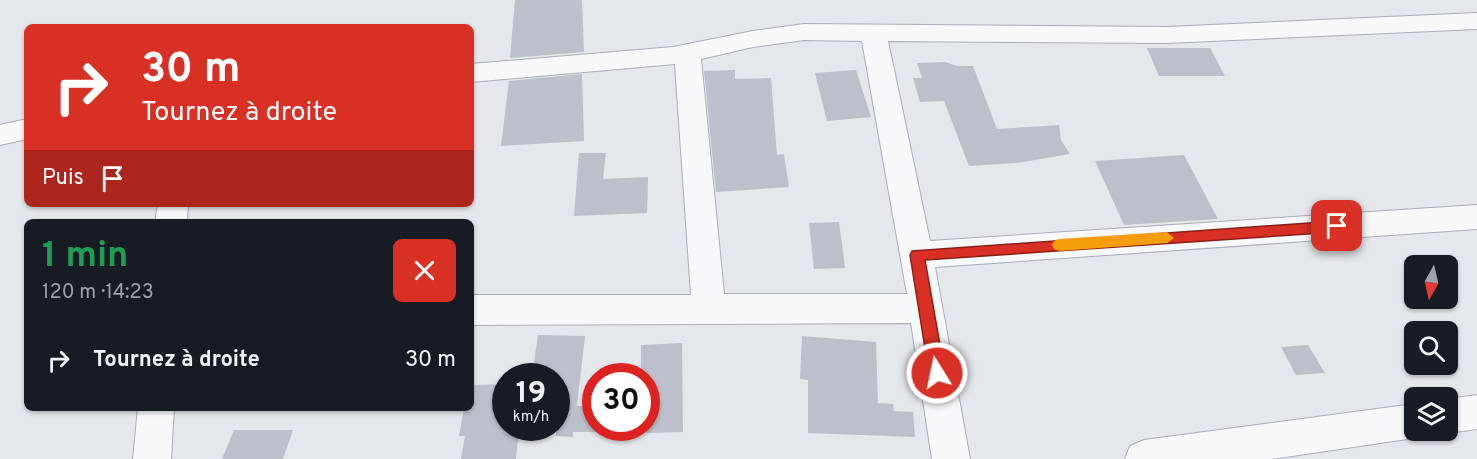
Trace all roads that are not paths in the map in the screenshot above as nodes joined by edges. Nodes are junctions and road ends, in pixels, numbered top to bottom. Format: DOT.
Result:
graph roads {
  1 [pos="1443,0"];
  2 [pos="1474,21"];
  3 [pos="873,32"];
  4 [pos="687,53"];
  5 [pos="474,73"];
  6 [pos="24,130"];
  7 [pos="0,135"];
  8 [pos="1477,217"];
  9 [pos="917,255"];
  10 [pos="926,308"];
  11 [pos="709,309"];
  12 [pos="474,310"];
  13 [pos="156,411"];
  14 [pos="1477,412"];
  15 [pos="1458,415"];
  16 [pos="1404,422"];
  17 [pos="152,459"];
  18 [pos="951,459"];
  19 [pos="1144,459"];
  1 -- 2 [label="street"];
  2 -- 3 [label="street"];
  3 -- 4 [label="street"];
  3 -- 9 [label="street"];
  4 -- 5 [label="street"];
  4 -- 11 [label="street"];
  6 -- 7 [label="street"];
  8 -- 9 [label="street"];
  9 -- 10 [label="street"];
  10 -- 11 [label="street"];
  10 -- 18 [label="street"];
  11 -- 12 [label="street"];
  13 -- 17 [label="street"];
  14 -- 15 [label="street"];
  16 -- 19 [label="street"];
}
